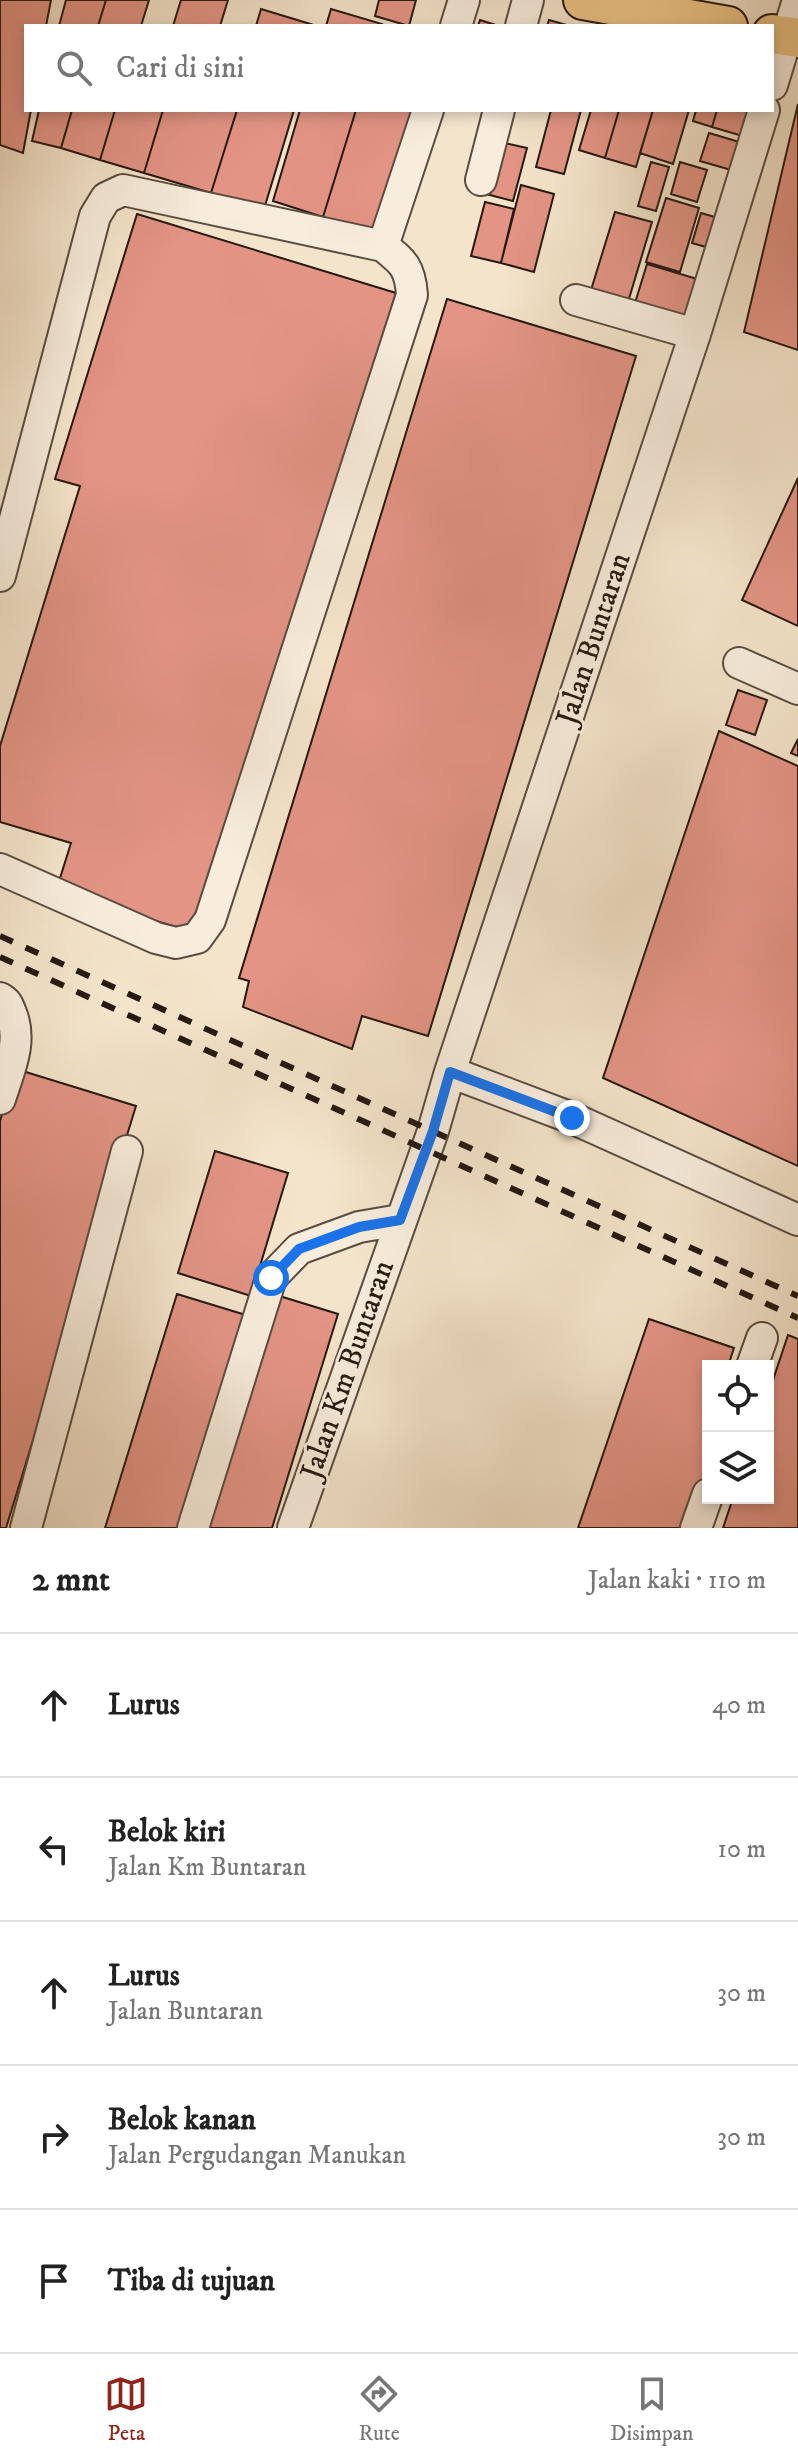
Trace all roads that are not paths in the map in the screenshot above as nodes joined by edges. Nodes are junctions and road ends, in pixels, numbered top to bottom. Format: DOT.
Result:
graph roads {
  1 [pos="464,0"];
  2 [pos="528,0"];
  3 [pos="583,0"];
  4 [pos="798,0"];
  5 [pos="457,24"];
  6 [pos="522,24"];
  7 [pos="717,24"];
  8 [pos="786,36"];
  9 [pos="774,78"];
  10 [pos="427,112"];
  11 [pos="498,112"];
  12 [pos="763,112"];
  13 [pos="481,180"];
  14 [pos="383,246"];
  15 [pos="576,300"];
  16 [pos="695,334"];
  17 [pos="0,576"];
  18 [pos="739,663"];
  19 [pos="798,689"];
  20 [pos="0,869"];
  21 [pos="0,998"];
  22 [pos="450,1072"];
  23 [pos="0,1099"];
  24 [pos="127,1151"];
  25 [pos="421,1167"];
  26 [pos="400,1220"];
  27 [pos="798,1220"];
  28 [pos="762,1338"];
  29 [pos="754,1360"];
  30 [pos="704,1504"];
  31 [pos="26,1528"];
  32 [pos="193,1528"];
  33 [pos="293,1528"];
  34 [pos="696,1528"];
  1 -- 5 [label="street"];
  2 -- 6 [label="street"];
  3 -- 7 [label="main road"];
  4 -- 8 [label="street"];
  8 -- 9 [label="street"];
  10 -- 14 [label="street"];
  11 -- 13 [label="street"];
  12 -- 16 [label="street, Jalan Buntaran"];
  14 -- 17 [label="street"];
  14 -- 20 [label="street"];
  15 -- 16 [label="street"];
  16 -- 22 [label="street, Jalan Buntaran"];
  18 -- 19 [label="street"];
  21 -- 23 [label="street"];
  22 -- 25 [label="street, Jalan Buntaran"];
  22 -- 27 [label="street"];
  24 -- 31 [label="street"];
  25 -- 26 [label="street, Jalan Km Buntaran"];
  26 -- 32 [label="street"];
  26 -- 33 [label="street, Jalan Km Buntaran"];
  28 -- 29 [label="street"];
  30 -- 34 [label="street"];
}
